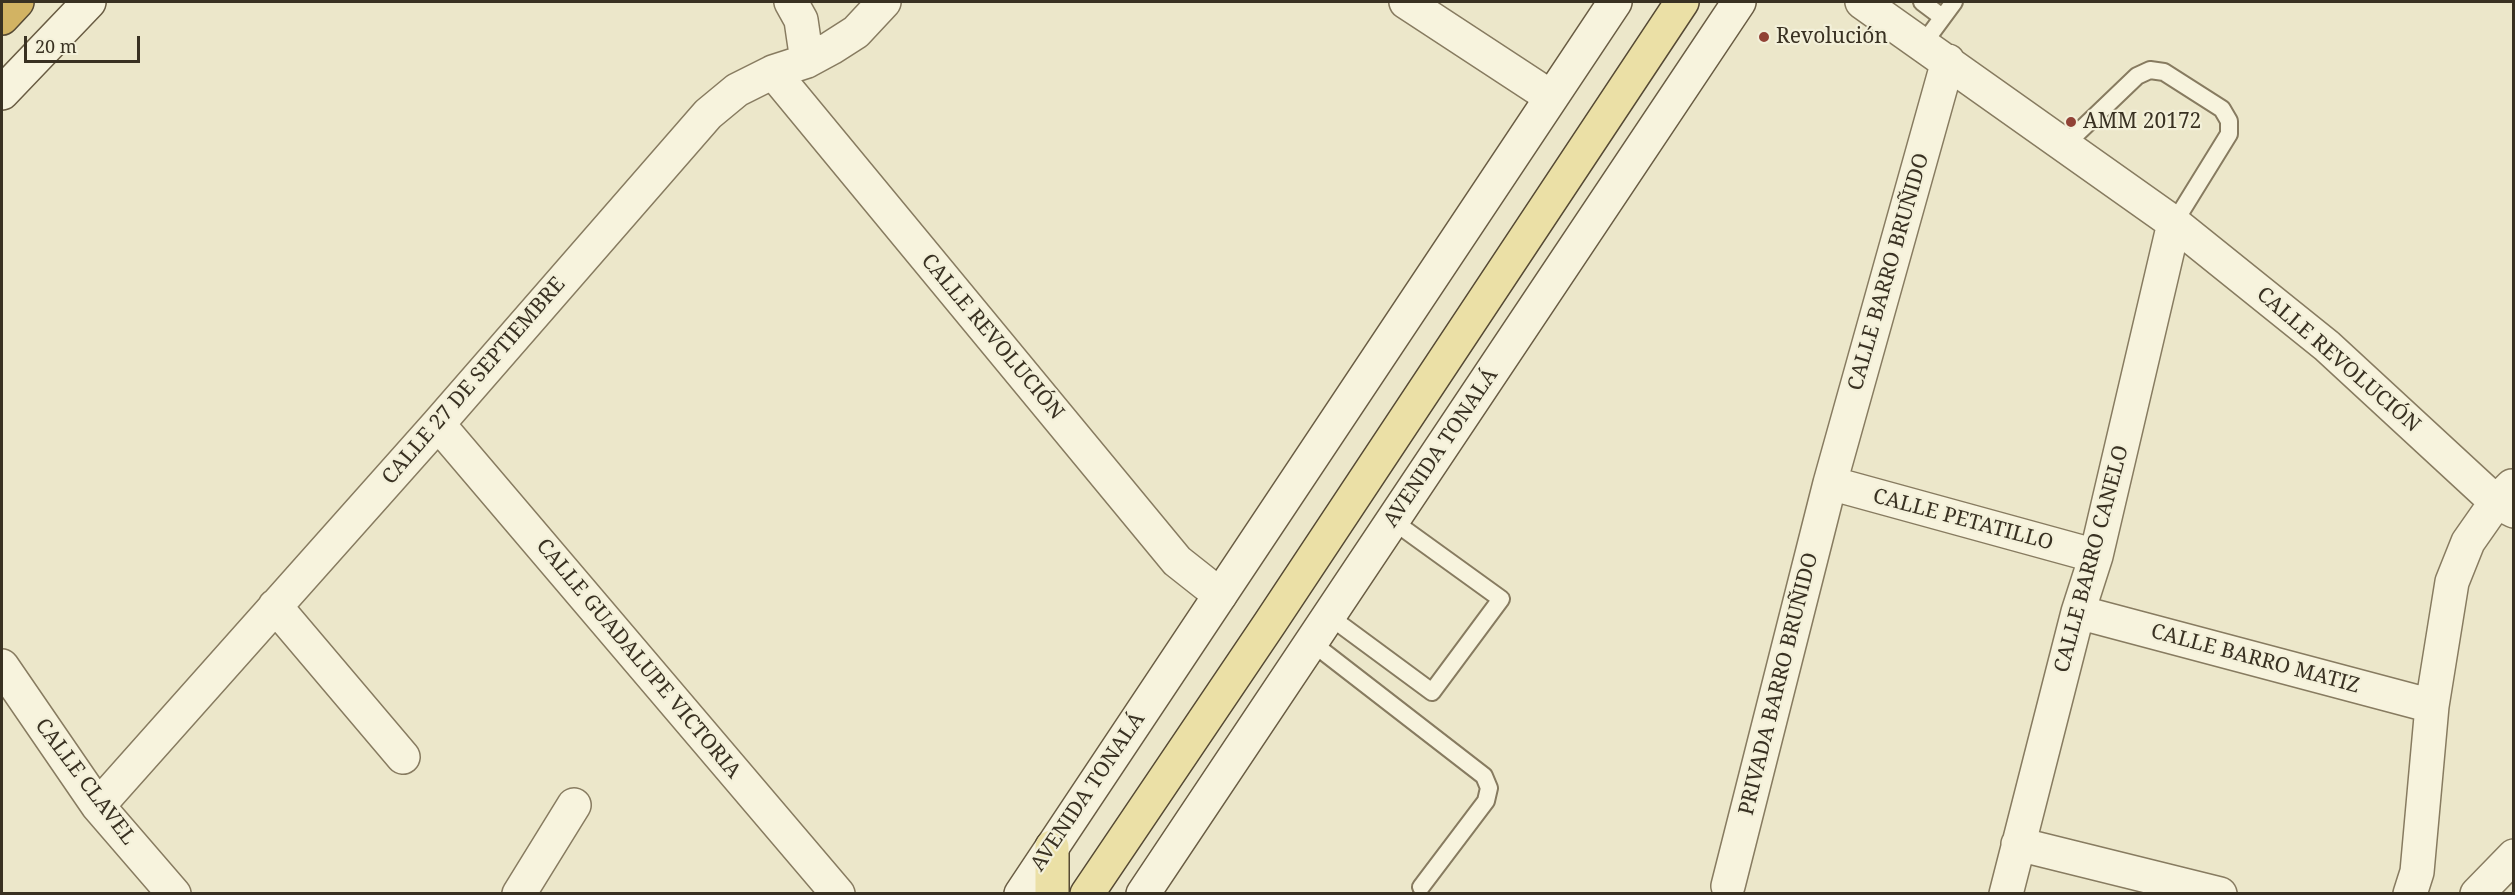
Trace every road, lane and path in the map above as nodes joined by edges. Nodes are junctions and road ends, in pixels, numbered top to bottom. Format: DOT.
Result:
graph roads {
  1 [pos="17,2"];
  2 [pos="88,2"];
  3 [pos="791,2"];
  4 [pos="884,2"];
  5 [pos="1406,2"];
  6 [pos="1615,2"];
  7 [pos="1682,2"];
  8 [pos="1739,2"];
  9 [pos="1862,2"];
  10 [pos="1922,2"];
  11 [pos="1954,2"];
  12 [pos="1942,17"];
  13 [pos="2,18"];
  14 [pos="1936,52"];
  15 [pos="807,61"];
  16 [pos="772,72"];
  17 [pos="2,93"];
  18 [pos="1551,98"];
  19 [pos="2066,144"];
  20 [pos="2174,223"];
  21 [pos="438,424"];
  22 [pos="1830,483"];
  23 [pos="2508,499"];
  24 [pos="1393,520"];
  25 [pos="2096,556"];
  26 [pos="1220,595"];
  27 [pos="275,606"];
  28 [pos="2078,612"];
  29 [pos="1320,629"];
  30 [pos="2,666"];
  31 [pos="2432,706"];
  32 [pos="403,757"];
  33 [pos="574,805"];
  34 [pos="98,806"];
  35 [pos="2018,844"];
  36 [pos="1052,847"];
  37 [pos="2514,856"];
  38 [pos="1728,886"];
  39 [pos="2417,886"];
  40 [pos="1096,887"];
  41 [pos="1421,887"];
  42 [pos="174,894"];
  43 [pos="519,894"];
  44 [pos="838,894"];
  45 [pos="1021,894"];
  46 [pos="1052,894"];
  47 [pos="1143,894"];
  48 [pos="2006,894"];
  49 [pos="2220,894"];
  50 [pos="2477,894"];
  1 -- 13 [label="highway"];
  2 -- 17 [label="street"];
  3 -- 15 [label="street"];
  4 -- 15 [label="street, CALLE 27 DE SEPTIEMBRE"];
  5 -- 18 [label="street"];
  6 -- 18 [label="street, AVENIDA TONALÁ"];
  7 -- 40 [label="main road"];
  8 -- 24 [label="street, AVENIDA TONALÁ"];
  9 -- 14 [label="street, CALLE REVOLUCIÓN"];
  10 -- 12 [label="lane"];
  11 -- 12 [label="lane"];
  12 -- 14 [label="lane"];
  14 -- 19 [label="street, CALLE REVOLUCIÓN"];
  14 -- 22 [label="street, CALLE BARRO BRUÑIDO"];
  15 -- 16 [label="street, CALLE 27 DE SEPTIEMBRE"];
  16 -- 21 [label="street, CALLE 27 DE SEPTIEMBRE"];
  16 -- 26 [label="street, CALLE REVOLUCIÓN"];
  18 -- 26 [label="street, AVENIDA TONALÁ"];
  19 -- 20 [label="street, CALLE REVOLUCIÓN"];
  19 -- 20 [label="lane"];
  20 -- 23 [label="street, CALLE REVOLUCIÓN"];
  20 -- 25 [label="street, CALLE BARRO CANELO"];
  21 -- 27 [label="street, CALLE 27 DE SEPTIEMBRE"];
  21 -- 44 [label="street, CALLE GUADALUPE VICTORIA"];
  22 -- 25 [label="street, CALLE PETATILLO"];
  22 -- 38 [label="street, PRIVADA BARRO BRUÑIDO"];
  23 -- 31 [label="street, CALLE REVOLUCIÓN"];
  24 -- 29 [label="street, AVENIDA TONALÁ"];
  24 -- 29 [label="lane"];
  25 -- 28 [label="street, CALLE BARRO CANELO"];
  26 -- 36 [label="street, AVENIDA TONALÁ"];
  27 -- 32 [label="street"];
  27 -- 34 [label="street, CALLE 27 DE SEPTIEMBRE"];
  28 -- 31 [label="street, CALLE BARRO MATIZ"];
  28 -- 35 [label="street, CALLE BARRO CANELO"];
  29 -- 41 [label="lane"];
  29 -- 47 [label="street, AVENIDA TONALÁ"];
  30 -- 34 [label="street, CALLE CLAVEL"];
  31 -- 39 [label="street, CALLE REVOLUCIÓN"];
  33 -- 43 [label="street"];
  34 -- 42 [label="street, CALLE CLAVEL"];
  35 -- 48 [label="street, CALLE BARRO CANELO"];
  35 -- 49 [label="street"];
  36 -- 45 [label="street, AVENIDA TONALÁ"];
  36 -- 46 [label="main road"];
  37 -- 50 [label="street"];
}
